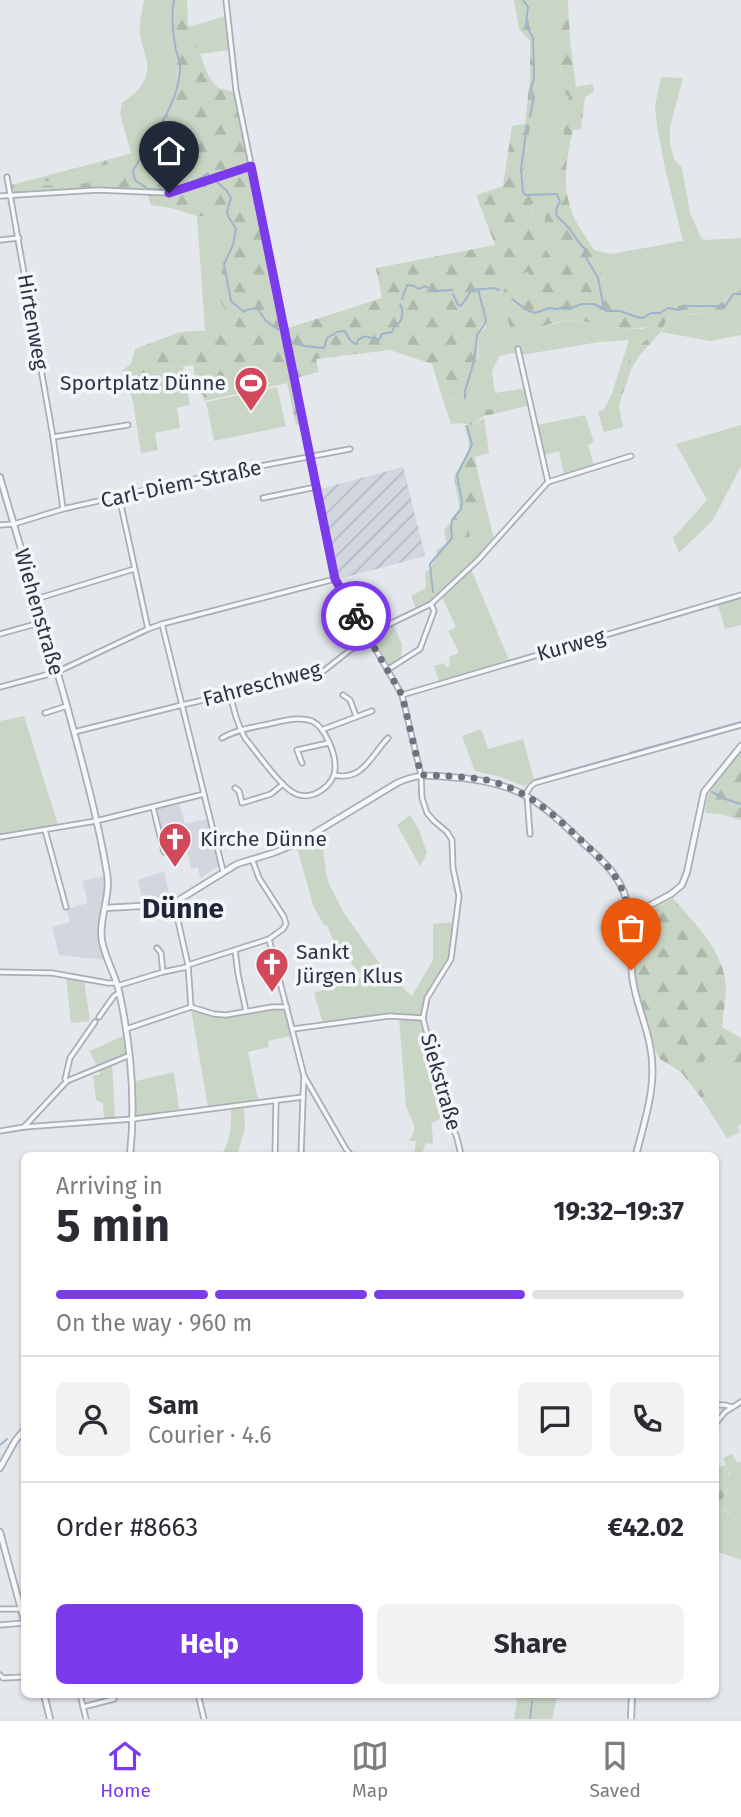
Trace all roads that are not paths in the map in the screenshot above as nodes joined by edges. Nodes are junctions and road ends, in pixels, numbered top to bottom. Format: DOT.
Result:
graph roads {
  1 [pos="226,0"];
  2 [pos="251,166"];
  3 [pos="7,177"];
  4 [pos="11,196"];
  5 [pos="0,197"];
  6 [pos="19,238"];
  7 [pos="0,240"];
  8 [pos="518,349"];
  9 [pos="128,425"];
  10 [pos="53,437"];
  11 [pos="350,449"];
  12 [pos="631,456"];
  13 [pos="311,458"];
  14 [pos="0,477"];
  15 [pos="548,482"];
  16 [pos="316,487"];
  17 [pos="119,496"];
  18 [pos="263,498"];
  19 [pos="63,509"];
  20 [pos="14,524"];
  21 [pos="0,525"];
  22 [pos="135,569"];
  23 [pos="335,579"];
  24 [pos="741,595"];
  25 [pos="36,599"];
  26 [pos="431,604"];
  27 [pos="43,622"];
  28 [pos="162,624"];
  29 [pos="148,629"];
  30 [pos="0,634"];
  31 [pos="368,636"];
  32 [pos="387,670"];
  33 [pos="57,672"];
  34 [pos="0,687"];
  35 [pos="230,694"];
  36 [pos="342,695"];
  37 [pos="402,695"];
  38 [pos="182,705"];
  39 [pos="66,706"];
  40 [pos="372,711"];
  41 [pos="45,713"];
  42 [pos="356,717"];
  43 [pos="741,725"];
  44 [pos="324,729"];
  45 [pos="241,731"];
  46 [pos="74,732"];
  47 [pos="222,738"];
  48 [pos="388,738"];
  49 [pos="328,743"];
  50 [pos="741,746"];
  51 [pos="302,763"];
  52 [pos="334,775"];
  53 [pos="421,775"];
  54 [pos="283,783"];
  55 [pos="235,788"];
  56 [pos="204,794"];
  57 [pos="526,795"];
  58 [pos="153,807"];
  59 [pos="96,821"];
  60 [pos="45,830"];
  61 [pos="530,834"];
  62 [pos="0,837"];
  63 [pos="164,852"];
  64 [pos="252,859"];
  65 [pos="223,871"];
  66 [pos="107,900"];
  67 [pos="174,903"];
  68 [pos="66,907"];
  69 [pos="126,907"];
  70 [pos="105,908"];
  71 [pos="630,916"];
  72 [pos="269,939"];
  73 [pos="157,948"];
  74 [pos="235,950"];
  75 [pos="188,966"];
  76 [pos="0,972"];
  77 [pos="163,972"];
  78 [pos="117,984"];
  79 [pos="119,993"];
  80 [pos="191,1007"];
  81 [pos="287,1007"];
  82 [pos="246,1011"];
  83 [pos="99,1017"];
  84 [pos="423,1018"];
  85 [pos="95,1022"];
  86 [pos="126,1029"];
  87 [pos="293,1029"];
  88 [pos="130,1055"];
  89 [pos="304,1076"];
  90 [pos="67,1081"];
  91 [pos="303,1097"];
  92 [pos="276,1101"];
  93 [pos="133,1119"];
  94 [pos="24,1127"];
  95 [pos="0,1131"];
  96 [pos="130,1152"];
  97 [pos="275,1152"];
  98 [pos="301,1152"];
  99 [pos="348,1152"];
  100 [pos="460,1152"];
  101 [pos="637,1152"];
  102 [pos="741,1402"];
  103 [pos="719,1405"];
  104 [pos="732,1407"];
  105 [pos="719,1420"];
  106 [pos="21,1434"];
  107 [pos="0,1468"];
  108 [pos="0,1532"];
  109 [pos="21,1602"];
  110 [pos="0,1609"];
  111 [pos="21,1609"];
  112 [pos="21,1622"];
  113 [pos="0,1625"];
  114 [pos="0,1675"];
  115 [pos="21,1677"];
  116 [pos="45,1698"];
  117 [pos="81,1698"];
  118 [pos="114,1698"];
  119 [pos="199,1698"];
  120 [pos="632,1698"];
  121 [pos="83,1707"];
  122 [pos="50,1719"];
  123 [pos="86,1719"];
  124 [pos="204,1719"];
  125 [pos="631,1719"];
  1 -- 2 [label="street, Siekstraße"];
  2 -- 4 [label="street"];
  2 -- 13 [label="street, Siekstraße"];
  3 -- 4 [label="street, Hirtenweg"];
  4 -- 5 [label="street"];
  4 -- 6 [label="street, Hirtenweg"];
  6 -- 7 [label="street"];
  6 -- 10 [label="street, Hirtenweg"];
  8 -- 15 [label="street"];
  9 -- 10 [label="street"];
  10 -- 19 [label="street, Hirtenweg"];
  11 -- 13 [label="street, Carl-Diem-Straße"];
  12 -- 15 [label="street"];
  13 -- 16 [label="street, Siekstraße"];
  13 -- 17 [label="street, Carl-Diem-Straße"];
  14 -- 20 [label="street, Wiehenstraße"];
  15 -- 26 [label="street, Fahreschweg"];
  16 -- 18 [label="street"];
  16 -- 23 [label="street, Siekstraße"];
  17 -- 19 [label="street, Carl-Diem-Straße"];
  17 -- 22 [label="street"];
  19 -- 20 [label="street, Carl-Diem-Straße"];
  20 -- 21 [label="street, Carl-Diem-Straße"];
  20 -- 25 [label="street, Wiehenstraße"];
  22 -- 25 [label="street"];
  22 -- 29 [label="street"];
  23 -- 28 [label="street"];
  23 -- 31 [label="street, Siekstraße"];
  24 -- 37 [label="street, Kurweg"];
  25 -- 27 [label="street, Wiehenstraße"];
  26 -- 31 [label="street, Fahreschweg"];
  26 -- 32 [label="street"];
  27 -- 30 [label="street"];
  27 -- 33 [label="street, Wiehenstraße"];
  28 -- 29 [label="street"];
  28 -- 38 [label="street"];
  29 -- 33 [label="street"];
  31 -- 32 [label="street, Siekstraße"];
  31 -- 35 [label="street, Fahreschweg"];
  32 -- 37 [label="street, Siekstraße"];
  33 -- 34 [label="street"];
  33 -- 39 [label="street, Wiehenstraße"];
  35 -- 38 [label="street, Fahreschweg"];
  35 -- 45 [label="street"];
  36 -- 42 [label="street"];
  37 -- 53 [label="street, Siekstraße"];
  38 -- 46 [label="street, Fahreschweg"];
  38 -- 56 [label="street"];
  39 -- 41 [label="street"];
  39 -- 46 [label="street, Wiehenstraße"];
  40 -- 42 [label="street"];
  42 -- 44 [label="street"];
  43 -- 57 [label="street"];
  44 -- 45 [label="street"];
  44 -- 49 [label="street"];
  45 -- 47 [label="street"];
  45 -- 54 [label="street"];
  46 -- 59 [label="street, Wiehenstraße"];
  48 -- 52 [label="street"];
  49 -- 51 [label="street"];
  49 -- 52 [label="street"];
  50 -- 71 [label="street"];
  52 -- 54 [label="street"];
  53 -- 57 [label="street"];
  53 -- 64 [label="street"];
  53 -- 84 [label="street, Siekstraße"];
  54 -- 55 [label="street"];
  56 -- 58 [label="street"];
  56 -- 65 [label="street"];
  57 -- 61 [label="street"];
  57 -- 71 [label="street"];
  58 -- 59 [label="street"];
  58 -- 63 [label="street"];
  59 -- 60 [label="street"];
  59 -- 66 [label="street, Wiehenstraße"];
  60 -- 62 [label="street"];
  60 -- 68 [label="street"];
  64 -- 65 [label="street"];
  64 -- 72 [label="street"];
  65 -- 67 [label="street"];
  66 -- 69 [label="street"];
  66 -- 70 [label="street, Wiehenstraße"];
  67 -- 69 [label="street"];
  67 -- 75 [label="street"];
  69 -- 70 [label="street"];
  70 -- 78 [label="street, Wiehenstraße"];
  71 -- 101 [label="street"];
  72 -- 74 [label="street"];
  72 -- 81 [label="street"];
  73 -- 77 [label="street"];
  74 -- 75 [label="street"];
  74 -- 82 [label="street"];
  75 -- 77 [label="street"];
  75 -- 80 [label="street"];
  76 -- 78 [label="street"];
  77 -- 78 [label="street"];
  78 -- 79 [label="street, Wiehenstraße"];
  79 -- 83 [label="street"];
  79 -- 86 [label="street, Wiehenstraße"];
  80 -- 82 [label="street"];
  80 -- 86 [label="street"];
  81 -- 82 [label="street"];
  81 -- 87 [label="street"];
  84 -- 87 [label="street"];
  84 -- 100 [label="street, Siekstraße"];
  85 -- 90 [label="street"];
  86 -- 88 [label="street, Wiehenstraße"];
  87 -- 89 [label="street"];
  88 -- 90 [label="street"];
  88 -- 93 [label="street, Wiehenstraße"];
  89 -- 91 [label="street"];
  89 -- 99 [label="street"];
  90 -- 94 [label="street"];
  91 -- 92 [label="street"];
  91 -- 98 [label="street"];
  92 -- 93 [label="street"];
  92 -- 97 [label="street"];
  93 -- 94 [label="street"];
  93 -- 96 [label="street, Wiehenstraße"];
  94 -- 95 [label="street"];
  102 -- 104 [label="street"];
  103 -- 104 [label="street"];
  104 -- 105 [label="street"];
  106 -- 107 [label="street"];
  108 -- 109 [label="street"];
  110 -- 111 [label="street"];
  112 -- 113 [label="street"];
  114 -- 115 [label="street"];
  116 -- 122 [label="street"];
  117 -- 121 [label="street"];
  118 -- 121 [label="street"];
  119 -- 124 [label="street"];
  120 -- 125 [label="street"];
  121 -- 123 [label="street"];
}
